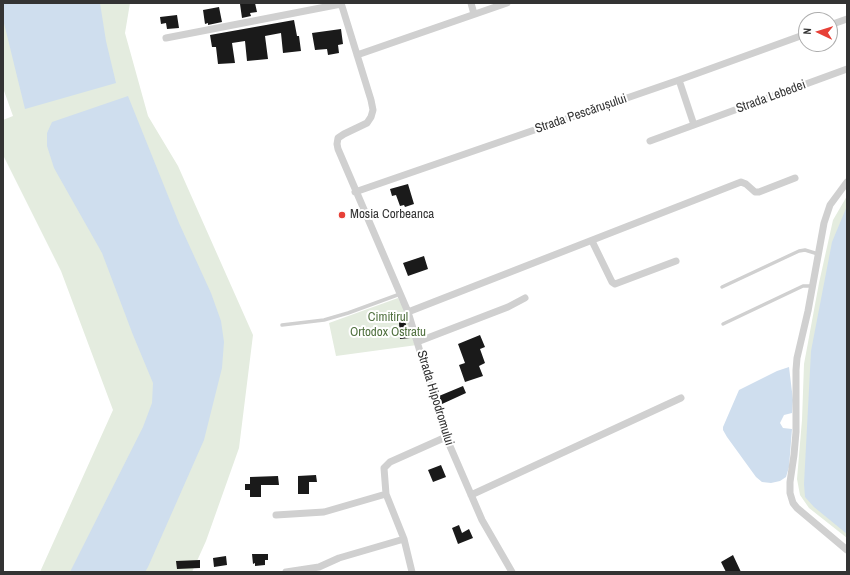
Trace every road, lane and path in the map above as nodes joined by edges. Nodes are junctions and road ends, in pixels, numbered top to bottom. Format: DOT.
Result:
graph roads {
  1 [pos="341,3"];
  2 [pos="471,3"];
  3 [pos="507,3"];
  4 [pos="474,14"];
  5 [pos="798,37"];
  6 [pos="166,38"];
  7 [pos="357,55"];
  8 [pos="847,69"];
  9 [pos="679,80"];
  10 [pos="694,125"];
  11 [pos="650,141"];
  12 [pos="794,178"];
  13 [pos="847,182"];
  14 [pos="355,192"];
  15 [pos="592,241"];
  16 [pos="818,254"];
  17 [pos="676,261"];
  18 [pos="812,286"];
  19 [pos="722,287"];
  20 [pos="400,294"];
  21 [pos="525,298"];
  22 [pos="408,312"];
  23 [pos="723,324"];
  24 [pos="282,325"];
  25 [pos="417,342"];
  26 [pos="681,398"];
  27 [pos="446,437"];
  28 [pos="386,494"];
  29 [pos="471,495"];
  30 [pos="276,515"];
  31 [pos="404,539"];
  32 [pos="847,550"];
  33 [pos="286,572"];
  34 [pos="412,572"];
  35 [pos="512,572"];
  1 -- 6 [label="street"];
  1 -- 7 [label="street"];
  2 -- 4 [label="street"];
  3 -- 4 [label="street"];
  4 -- 7 [label="street"];
  5 -- 9 [label="street, Strada Pescărușului"];
  7 -- 14 [label="street, Strada Hipodromului"];
  8 -- 10 [label="street, Strada Lebedei"];
  9 -- 10 [label="street"];
  9 -- 14 [label="street, Strada Pescărușului"];
  10 -- 11 [label="street, Strada Lebedei"];
  12 -- 15 [label="street"];
  13 -- 16 [label="street"];
  14 -- 20 [label="street, Strada Hipodromului"];
  15 -- 17 [label="street"];
  15 -- 22 [label="street"];
  16 -- 18 [label="street"];
  16 -- 19 [label="lane"];
  18 -- 23 [label="lane"];
  18 -- 32 [label="street"];
  20 -- 22 [label="street, Strada Hipodromului"];
  20 -- 24 [label="lane"];
  21 -- 25 [label="street"];
  22 -- 25 [label="street, Strada Hipodromului"];
  25 -- 27 [label="street, Strada Hipodromului"];
  26 -- 29 [label="street"];
  27 -- 28 [label="street"];
  27 -- 29 [label="street, Strada Hipodromului"];
  28 -- 30 [label="street"];
  28 -- 31 [label="street"];
  29 -- 35 [label="street, Strada Hipodromului"];
  31 -- 33 [label="street"];
  31 -- 34 [label="street"];
}
